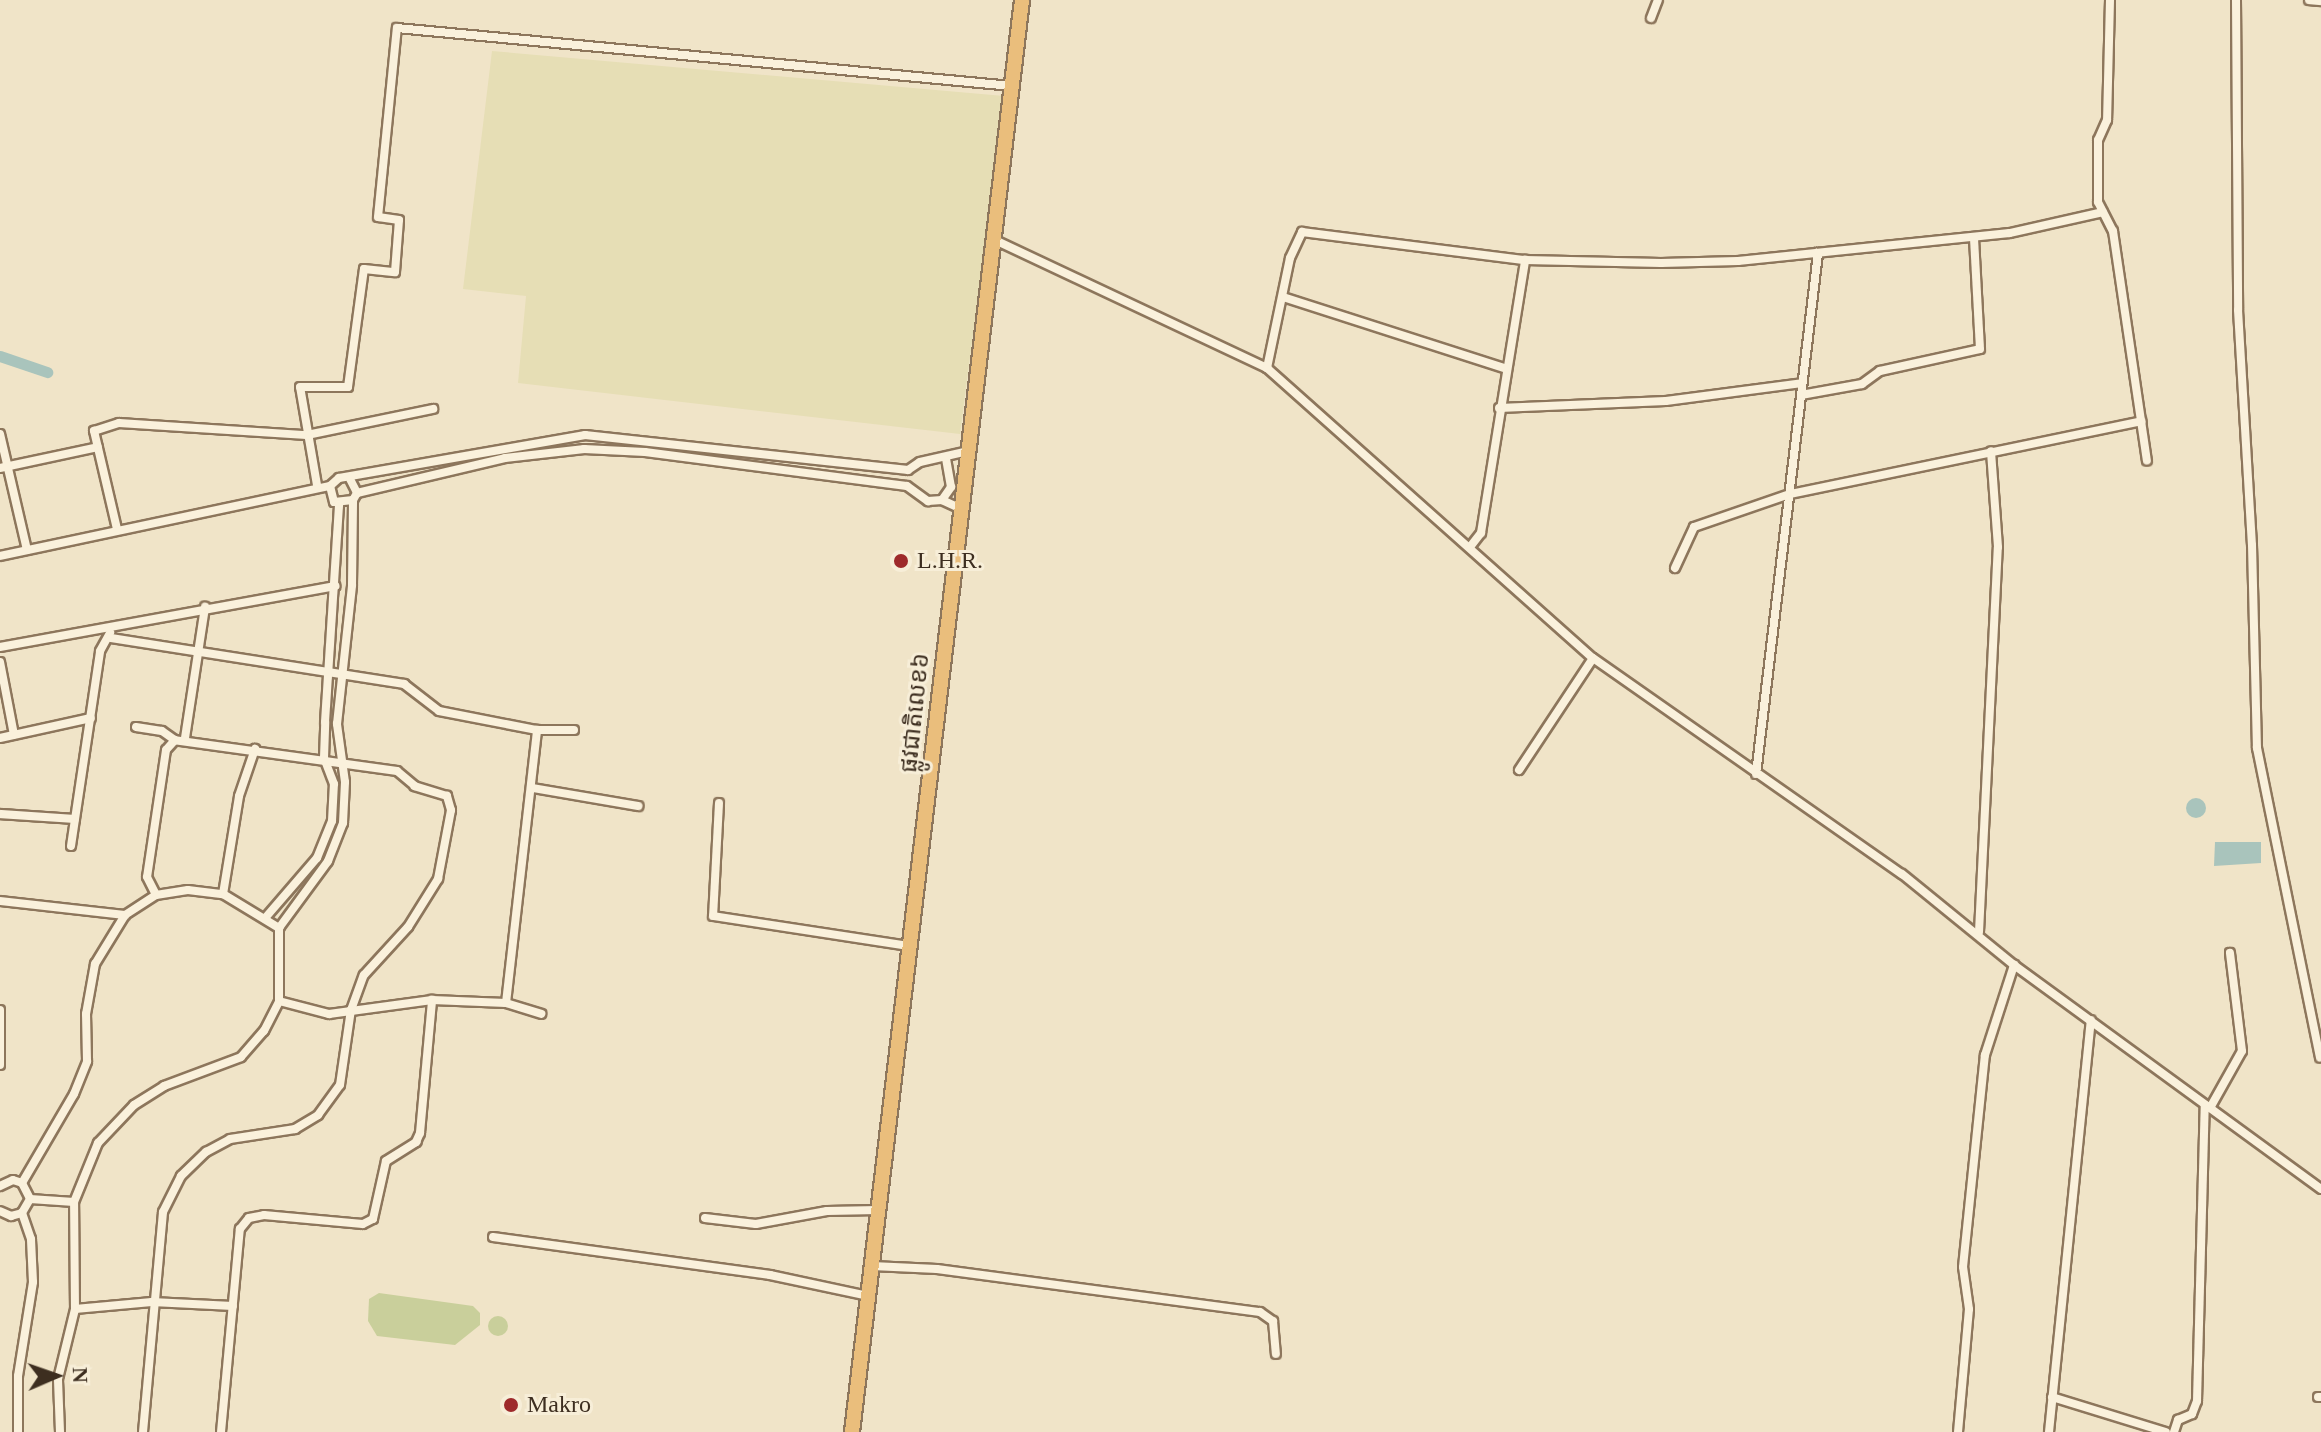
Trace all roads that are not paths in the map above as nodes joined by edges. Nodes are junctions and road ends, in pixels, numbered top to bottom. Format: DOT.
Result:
graph roads {
  1 [pos="1022,0"];
  2 [pos="1658,0"];
  3 [pos="2110,0"];
  4 [pos="2236,0"];
  5 [pos="2309,0"];
  6 [pos="2321,1"];
  7 [pos="1651,18"];
  8 [pos="1012,86"];
  9 [pos="2103,212"];
  10 [pos="1974,237"];
  11 [pos="995,240"];
  12 [pos="1818,253"];
  13 [pos="1525,260"];
  14 [pos="1283,297"];
  15 [pos="1267,368"];
  16 [pos="1507,369"];
  17 [pos="1802,383"];
  18 [pos="1801,395"];
  19 [pos="1499,408"];
  20 [pos="433,409"];
  21 [pos="2141,421"];
  22 [pos="0,434"];
  23 [pos="307,435"];
  24 [pos="585,435"];
  25 [pos="98,447"];
  26 [pos="584,449"];
  27 [pos="969,450"];
  28 [pos="1991,451"];
  29 [pos="946,459"];
  30 [pos="2147,460"];
  31 [pos="4,467"];
  32 [pos="350,479"];
  33 [pos="317,485"];
  34 [pos="330,486"];
  35 [pos="1790,494"];
  36 [pos="355,496"];
  37 [pos="942,500"];
  38 [pos="339,504"];
  39 [pos="961,509"];
  40 [pos="117,529"];
  41 [pos="1470,547"];
  42 [pos="27,550"];
  43 [pos="0,556"];
  44 [pos="1675,568"];
  45 [pos="336,586"];
  46 [pos="205,607"];
  47 [pos="109,623"];
  48 [pos="111,638"];
  49 [pos="0,647"];
  50 [pos="197,654"];
  51 [pos="1593,658"];
  52 [pos="0,662"];
  53 [pos="326,672"];
  54 [pos="343,675"];
  55 [pos="91,718"];
  56 [pos="136,727"];
  57 [pos="537,730"];
  58 [pos="574,730"];
  59 [pos="14,735"];
  60 [pos="0,738"];
  61 [pos="180,739"];
  62 [pos="255,749"];
  63 [pos="324,758"];
  64 [pos="339,761"];
  65 [pos="1519,770"];
  66 [pos="1756,774"];
  67 [pos="533,788"];
  68 [pos="719,803"];
  69 [pos="638,806"];
  70 [pos="0,814"];
  71 [pos="75,819"];
  72 [pos="71,846"];
  73 [pos="223,894"];
  74 [pos="156,895"];
  75 [pos="0,901"];
  76 [pos="125,915"];
  77 [pos="266,917"];
  78 [pos="279,928"];
  79 [pos="1979,932"];
  80 [pos="910,946"];
  81 [pos="2230,953"];
  82 [pos="2014,965"];
  83 [pos="432,1000"];
  84 [pos="279,1001"];
  85 [pos="506,1003"];
  86 [pos="0,1010"];
  87 [pos="351,1010"];
  88 [pos="541,1014"];
  89 [pos="2091,1020"];
  90 [pos="2320,1058"];
  91 [pos="0,1065"];
  92 [pos="2208,1106"];
  93 [pos="1,1181"];
  94 [pos="22,1183"];
  95 [pos="2321,1189"];
  96 [pos="30,1199"];
  97 [pos="74,1202"];
  98 [pos="879,1210"];
  99 [pos="0,1211"];
  100 [pos="22,1213"];
  101 [pos="705,1218"];
  102 [pos="493,1237"];
  103 [pos="872,1266"];
  104 [pos="868,1296"];
  105 [pos="152,1302"];
  106 [pos="233,1306"];
  107 [pos="75,1309"];
  108 [pos="1276,1354"];
  109 [pos="2052,1397"];
  110 [pos="18,1432"];
  111 [pos="60,1432"];
  112 [pos="143,1432"];
  113 [pos="221,1432"];
  114 [pos="852,1432"];
  115 [pos="1958,1432"];
  116 [pos="2049,1432"];
  117 [pos="2166,1432"];
  118 [pos="2174,1432"];
  1 -- 8 [label="highway, ផ្លូវជាតិលេខ៦"];
  2 -- 7 [label="street"];
  3 -- 9 [label="street"];
  4 -- 90 [label="street"];
  5 -- 6 [label="street"];
  8 -- 11 [label="highway, ផ្លូវជាតិលេខ៦"];
  8 -- 23 [label="street"];
  9 -- 10 [label="street"];
  9 -- 21 [label="street"];
  10 -- 12 [label="street"];
  10 -- 18 [label="street"];
  11 -- 15 [label="street"];
  11 -- 27 [label="highway, ផ្លូវជាតិលេខ៦"];
  12 -- 13 [label="street"];
  12 -- 17 [label="street"];
  13 -- 14 [label="street"];
  13 -- 16 [label="street"];
  14 -- 15 [label="street"];
  14 -- 16 [label="street"];
  15 -- 41 [label="street"];
  16 -- 19 [label="street"];
  17 -- 18 [label="street"];
  17 -- 19 [label="street"];
  18 -- 35 [label="street"];
  19 -- 41 [label="street"];
  20 -- 23 [label="street"];
  21 -- 28 [label="street"];
  21 -- 30 [label="street"];
  22 -- 31 [label="street"];
  23 -- 25 [label="street"];
  23 -- 33 [label="street"];
  24 -- 26 [label="street"];
  24 -- 29 [label="street"];
  24 -- 32 [label="street"];
  25 -- 31 [label="street"];
  25 -- 40 [label="street"];
  26 -- 36 [label="street"];
  26 -- 37 [label="street"];
  27 -- 29 [label="street"];
  27 -- 39 [label="highway, ផ្លូវជាតិលេខ៦"];
  28 -- 35 [label="street"];
  28 -- 79 [label="street"];
  29 -- 37 [label="street"];
  31 -- 42 [label="street"];
  32 -- 34 [label="street"];
  32 -- 36 [label="street"];
  33 -- 34 [label="street"];
  33 -- 40 [label="street"];
  34 -- 38 [label="street"];
  35 -- 44 [label="street"];
  35 -- 66 [label="street"];
  36 -- 38 [label="street"];
  36 -- 54 [label="street"];
  37 -- 39 [label="street"];
  38 -- 45 [label="street"];
  39 -- 80 [label="highway, ផ្លូវជាតិលេខ៦"];
  40 -- 42 [label="street"];
  41 -- 51 [label="street"];
  42 -- 43 [label="street"];
  45 -- 46 [label="street"];
  45 -- 53 [label="street"];
  46 -- 47 [label="street"];
  46 -- 50 [label="street"];
  47 -- 48 [label="street"];
  47 -- 49 [label="street"];
  48 -- 50 [label="street"];
  48 -- 55 [label="street"];
  50 -- 53 [label="street"];
  50 -- 61 [label="street"];
  51 -- 65 [label="street"];
  51 -- 66 [label="street"];
  52 -- 59 [label="street"];
  53 -- 54 [label="street"];
  53 -- 63 [label="street"];
  54 -- 57 [label="street"];
  54 -- 64 [label="street"];
  55 -- 59 [label="street"];
  55 -- 71 [label="street"];
  56 -- 61 [label="street"];
  57 -- 58 [label="street"];
  57 -- 67 [label="street"];
  59 -- 60 [label="street"];
  61 -- 62 [label="street"];
  61 -- 74 [label="street"];
  62 -- 63 [label="street"];
  62 -- 73 [label="street"];
  63 -- 64 [label="street"];
  63 -- 77 [label="street"];
  64 -- 78 [label="street"];
  64 -- 87 [label="street"];
  66 -- 79 [label="street"];
  67 -- 69 [label="street"];
  67 -- 85 [label="street"];
  68 -- 80 [label="street"];
  70 -- 71 [label="street"];
  71 -- 72 [label="street"];
  73 -- 74 [label="street"];
  73 -- 77 [label="street"];
  74 -- 76 [label="street"];
  75 -- 76 [label="street"];
  76 -- 94 [label="street"];
  77 -- 78 [label="street"];
  78 -- 84 [label="street"];
  79 -- 82 [label="street"];
  80 -- 98 [label="highway, ផ្លូវជាតិលេខ៦"];
  81 -- 92 [label="street"];
  82 -- 89 [label="street"];
  82 -- 115 [label="street"];
  83 -- 85 [label="street"];
  83 -- 87 [label="street"];
  83 -- 106 [label="street"];
  84 -- 87 [label="street"];
  84 -- 97 [label="street"];
  85 -- 88 [label="street"];
  86 -- 91 [label="street"];
  87 -- 105 [label="street"];
  89 -- 92 [label="street"];
  89 -- 109 [label="street"];
  92 -- 95 [label="street"];
  92 -- 118 [label="street"];
  93 -- 94 [label="street"];
  94 -- 96 [label="street"];
  96 -- 97 [label="street"];
  96 -- 100 [label="street"];
  97 -- 107 [label="street"];
  98 -- 101 [label="street"];
  98 -- 103 [label="highway, ផ្លូវជាតិលេខ៦"];
  99 -- 100 [label="street"];
  100 -- 110 [label="street"];
  102 -- 104 [label="street"];
  103 -- 104 [label="highway, ផ្លូវជាតិលេខ៦"];
  103 -- 108 [label="street"];
  104 -- 114 [label="highway, ផ្លូវជាតិលេខ៦"];
  105 -- 106 [label="street"];
  105 -- 107 [label="street"];
  105 -- 112 [label="street"];
  106 -- 113 [label="street"];
  107 -- 111 [label="street"];
  109 -- 116 [label="street"];
  109 -- 117 [label="street"];
}
